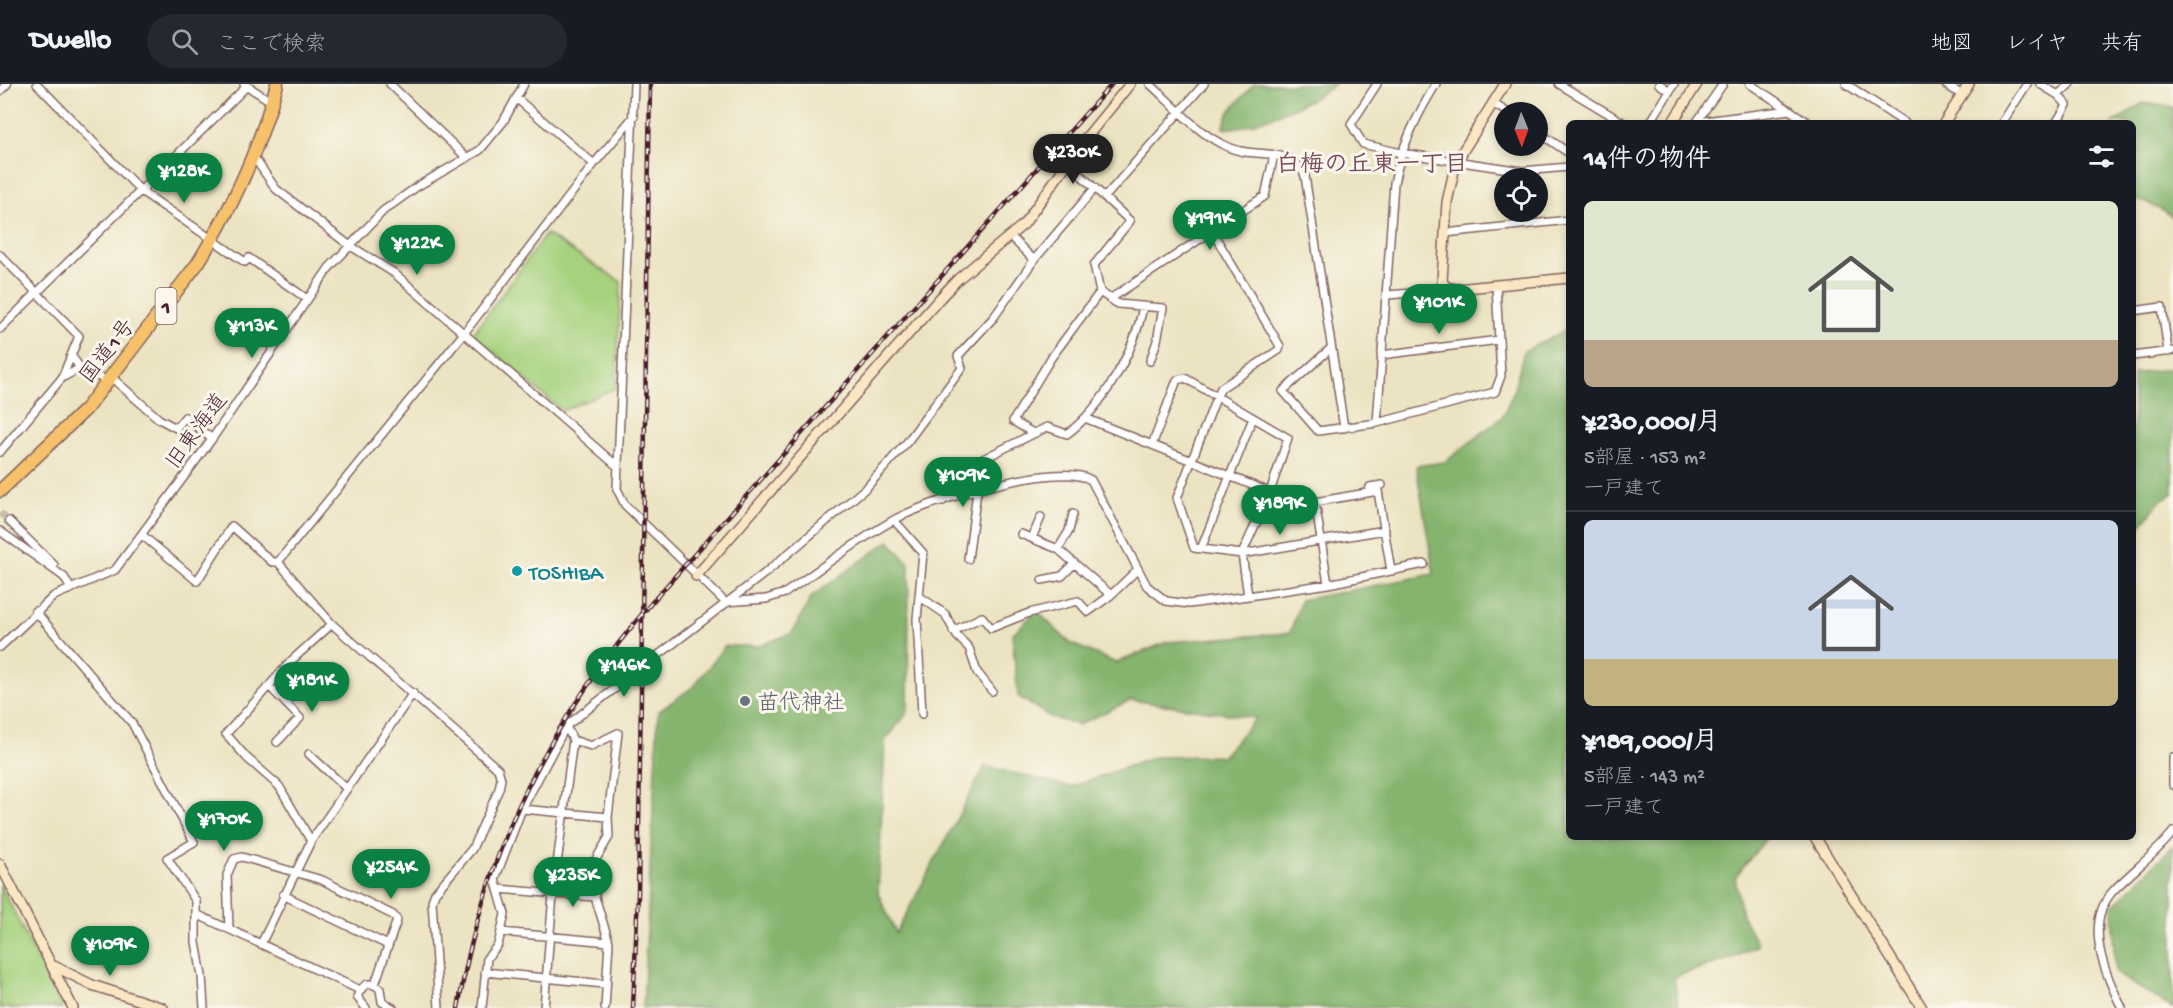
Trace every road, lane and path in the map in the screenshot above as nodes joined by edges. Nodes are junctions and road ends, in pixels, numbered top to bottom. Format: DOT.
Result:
graph roads {
  1 [pos="7,84"];
  2 [pos="37,84"];
  3 [pos="276,84"];
  4 [pos="390,84"];
  5 [pos="524,84"];
  6 [pos="634,84"];
  7 [pos="1130,84"];
  8 [pos="1150,84"];
  9 [pos="1204,84"];
  10 [pos="1377,84"];
  11 [pos="1436,84"];
  12 [pos="1505,84"];
  13 [pos="1559,84"];
  14 [pos="1659,84"];
  15 [pos="1697,84"];
  16 [pos="1723,84"];
  17 [pos="1750,84"];
  18 [pos="1846,84"];
  19 [pos="1945,84"];
  20 [pos="1969,84"];
  21 [pos="2027,84"];
  22 [pos="2040,84"];
  23 [pos="2070,84"];
  24 [pos="244,85"];
  25 [pos="1672,87"];
  26 [pos="0,91"];
  27 [pos="1962,95"];
  28 [pos="2058,95"];
  29 [pos="516,98"];
  30 [pos="272,102"];
  31 [pos="1492,103"];
  32 [pos="1180,111"];
  33 [pos="1790,111"];
  34 [pos="634,116"];
  35 [pos="1619,120"];
  36 [pos="1652,120"];
  37 [pos="1674,120"];
  38 [pos="1698,120"];
  39 [pos="1720,120"];
  40 [pos="1804,120"];
  41 [pos="1900,120"];
  42 [pos="1946,120"];
  43 [pos="2004,120"];
  44 [pos="2058,120"];
  45 [pos="1548,139"];
  46 [pos="1566,151"];
  47 [pos="1401,153"];
  48 [pos="1274,155"];
  49 [pos="253,156"];
  50 [pos="467,158"];
  51 [pos="1456,162"];
  52 [pos="594,164"];
  53 [pos="1069,164"];
  54 [pos="1566,167"];
  55 [pos="1095,188"];
  56 [pos="141,190"];
  57 [pos="1105,197"];
  58 [pos="1566,220"];
  59 [pos="1212,231"];
  60 [pos="1445,233"];
  61 [pos="1010,236"];
  62 [pos="213,238"];
  63 [pos="349,245"];
  64 [pos="0,255"];
  65 [pos="1034,261"];
  66 [pos="1566,278"];
  67 [pos="1497,285"];
  68 [pos="1446,287"];
  69 [pos="1100,292"];
  70 [pos="37,294"];
  71 [pos="1387,295"];
  72 [pos="307,299"];
  73 [pos="1110,299"];
  74 [pos="1143,306"];
  75 [pos="2136,311"];
  76 [pos="0,329"];
  77 [pos="465,332"];
  78 [pos="1499,340"];
  79 [pos="1331,348"];
  80 [pos="2171,351"];
  81 [pos="71,355"];
  82 [pos="1381,355"];
  83 [pos="2136,356"];
  84 [pos="1150,361"];
  85 [pos="80,368"];
  86 [pos="62,378"];
  87 [pos="110,379"];
  88 [pos="1217,396"];
  89 [pos="1085,418"];
  90 [pos="1253,418"];
  91 [pos="1377,423"];
  92 [pos="1344,428"];
  93 [pos="1033,433"];
  94 [pos="212,439"];
  95 [pos="1152,445"];
  96 [pos="0,452"];
  97 [pos="1192,460"];
  98 [pos="616,466"];
  99 [pos="1232,477"];
  100 [pos="1382,485"];
  101 [pos="0,491"];
  102 [pos="977,491"];
  103 [pos="1270,492"];
  104 [pos="1368,493"];
  105 [pos="941,502"];
  106 [pos="1315,502"];
  107 [pos="1073,514"];
  108 [pos="1041,517"];
  109 [pos="894,519"];
  110 [pos="9,522"];
  111 [pos="1385,530"];
  112 [pos="0,531"];
  113 [pos="1021,534"];
  114 [pos="142,535"];
  115 [pos="1032,538"];
  116 [pos="1322,542"];
  117 [pos="1058,549"];
  118 [pos="1201,549"];
  119 [pos="1242,554"];
  120 [pos="968,559"];
  121 [pos="278,562"];
  122 [pos="1074,564"];
  123 [pos="1424,564"];
  124 [pos="1138,569"];
  125 [pos="1391,571"];
  126 [pos="696,576"];
  127 [pos="64,577"];
  128 [pos="1042,580"];
  129 [pos="1328,584"];
  130 [pos="71,589"];
  131 [pos="919,596"];
  132 [pos="1111,596"];
  133 [pos="1248,596"];
  134 [pos="725,602"];
  135 [pos="35,611"];
  136 [pos="332,624"];
  137 [pos="953,631"];
  138 [pos="0,647"];
  139 [pos="270,687"];
  140 [pos="992,691"];
  141 [pos="413,693"];
  142 [pos="922,714"];
  143 [pos="566,726"];
  144 [pos="573,740"];
  145 [pos="277,742"];
  146 [pos="309,754"];
  147 [pos="2173,757"];
  148 [pos="2173,786"];
  149 [pos="346,788"];
  150 [pos="522,809"];
  151 [pos="563,811"];
  152 [pos="608,817"];
  153 [pos="2173,832"];
  154 [pos="1817,840"];
  155 [pos="311,841"];
  156 [pos="0,864"];
  157 [pos="294,870"];
  158 [pos="498,890"];
  159 [pos="554,894"];
  160 [pos="283,895"];
  161 [pos="594,897"];
  162 [pos="196,914"];
  163 [pos="229,928"];
  164 [pos="501,932"];
  165 [pos="550,936"];
  166 [pos="609,942"];
  167 [pos="261,944"];
  168 [pos="388,945"];
  169 [pos="54,966"];
  170 [pos="485,972"];
  171 [pos="546,978"];
  172 [pos="375,984"];
  173 [pos="604,984"];
  174 [pos="360,990"];
  175 [pos="382,1002"];
  176 [pos="73,1008"];
  177 [pos="163,1008"];
  178 [pos="204,1008"];
  179 [pos="366,1008"];
  180 [pos="375,1008"];
  181 [pos="393,1008"];
  182 [pos="439,1008"];
  183 [pos="482,1008"];
  184 [pos="544,1008"];
  185 [pos="604,1008"];
  186 [pos="1922,1008"];
  187 [pos="2122,1008"];
  1 -- 26 [label="street"];
  2 -- 56 [label="street"];
  3 -- 30 [label="highway, 国道1号 / 1"];
  4 -- 50 [label="street"];
  5 -- 29 [label="street, 旧東海道"];
  6 -- 34 [label="street"];
  7 -- 53 [label="street"];
  8 -- 32 [label="street"];
  9 -- 32 [label="street"];
  10 -- 47 [label="street"];
  11 -- 47 [label="street"];
  12 -- 31 [label="street"];
  13 -- 35 [label="street"];
  14 -- 25 [label="street"];
  15 -- 37 [label="street"];
  16 -- 38 [label="street"];
  17 -- 33 [label="street"];
  18 -- 41 [label="street"];
  19 -- 27 [label="street"];
  20 -- 27 [label="street"];
  21 -- 43 [label="street"];
  22 -- 28 [label="street"];
  23 -- 28 [label="street"];
  24 -- 30 [label="street"];
  24 -- 56 [label="street"];
  25 -- 36 [label="street"];
  27 -- 42 [label="street"];
  28 -- 44 [label="street"];
  29 -- 50 [label="street, 旧東海道"];
  29 -- 52 [label="street"];
  30 -- 49 [label="highway, 国道1号 / 1"];
  31 -- 51 [label="street"];
  32 -- 48 [label="street"];
  32 -- 57 [label="street"];
  33 -- 39 [label="street"];
  33 -- 40 [label="street"];
  34 -- 52 [label="street"];
  34 -- 98 [label="street"];
  45 -- 46 [label="street"];
  47 -- 51 [label="street"];
  47 -- 71 [label="street"];
  48 -- 59 [label="street"];
  48 -- 79 [label="street"];
  49 -- 62 [label="highway, 国道1号 / 1"];
  49 -- 63 [label="street"];
  50 -- 63 [label="street, 旧東海道"];
  51 -- 54 [label="street"];
  51 -- 60 [label="street"];
  52 -- 77 [label="street"];
  53 -- 55 [label="street"];
  53 -- 61 [label="street"];
  55 -- 57 [label="street"];
  55 -- 65 [label="street"];
  56 -- 62 [label="street"];
  56 -- 70 [label="street"];
  57 -- 69 [label="street"];
  58 -- 60 [label="street"];
  59 -- 73 [label="street"];
  59 -- 88 [label="street"];
  60 -- 68 [label="street"];
  61 -- 65 [label="street"];
  61 -- 126 [label="street"];
  62 -- 72 [label="street"];
  62 -- 87 [label="highway, 国道1号 / 1"];
  63 -- 72 [label="street, 旧東海道"];
  63 -- 77 [label="street"];
  64 -- 70 [label="street"];
  65 -- 134 [label="street"];
  66 -- 67 [label="street"];
  67 -- 68 [label="street"];
  67 -- 78 [label="street"];
  68 -- 71 [label="street"];
  69 -- 73 [label="street"];
  69 -- 93 [label="street"];
  70 -- 76 [label="street"];
  70 -- 81 [label="street"];
  71 -- 82 [label="street"];
  72 -- 94 [label="street, 旧東海道"];
  73 -- 74 [label="street"];
  74 -- 84 [label="street"];
  74 -- 89 [label="street"];
  75 -- 80 [label="street"];
  77 -- 98 [label="street"];
  77 -- 121 [label="street"];
  78 -- 82 [label="street"];
  78 -- 91 [label="street"];
  79 -- 92 [label="street"];
  79 -- 92 [label="street"];
  80 -- 83 [label="street"];
  81 -- 85 [label="street"];
  81 -- 86 [label="street"];
  82 -- 91 [label="street"];
  85 -- 86 [label="street"];
  85 -- 87 [label="street"];
  86 -- 96 [label="street"];
  87 -- 94 [label="street"];
  87 -- 101 [label="highway, 国道1号 / 1"];
  88 -- 90 [label="street"];
  88 -- 95 [label="street"];
  88 -- 97 [label="street"];
  89 -- 93 [label="street"];
  89 -- 95 [label="street"];
  90 -- 99 [label="street"];
  90 -- 103 [label="street"];
  91 -- 92 [label="street"];
  93 -- 105 [label="street"];
  94 -- 114 [label="street, 旧東海道"];
  95 -- 97 [label="street"];
  97 -- 99 [label="street"];
  97 -- 118 [label="street"];
  98 -- 126 [label="street"];
  99 -- 103 [label="street"];
  99 -- 118 [label="street"];
  100 -- 104 [label="street"];
  102 -- 105 [label="street"];
  102 -- 120 [label="street"];
  102 -- 124 [label="street"];
  103 -- 106 [label="street"];
  103 -- 119 [label="street"];
  104 -- 106 [label="street"];
  104 -- 111 [label="street"];
  105 -- 109 [label="street"];
  106 -- 116 [label="street"];
  107 -- 117 [label="street"];
  108 -- 115 [label="street"];
  109 -- 131 [label="street"];
  109 -- 134 [label="street"];
  110 -- 127 [label="street"];
  111 -- 116 [label="street"];
  111 -- 125 [label="street"];
  112 -- 127 [label="street"];
  113 -- 115 [label="street"];
  114 -- 121 [label="street"];
  114 -- 130 [label="street, 旧東海道"];
  115 -- 117 [label="street"];
  116 -- 119 [label="street"];
  116 -- 129 [label="street"];
  117 -- 122 [label="street"];
  118 -- 119 [label="street"];
  119 -- 133 [label="street"];
  121 -- 136 [label="street"];
  122 -- 128 [label="street"];
  122 -- 132 [label="street"];
  123 -- 125 [label="street"];
  124 -- 132 [label="street"];
  124 -- 133 [label="street"];
  125 -- 129 [label="street"];
  126 -- 134 [label="street"];
  127 -- 130 [label="street"];
  129 -- 133 [label="street"];
  130 -- 135 [label="street, 旧東海道"];
  131 -- 137 [label="street"];
  131 -- 142 [label="street"];
  132 -- 137 [label="street"];
  134 -- 143 [label="street"];
  135 -- 138 [label="street, 旧東海道"];
  135 -- 162 [label="street"];
  136 -- 139 [label="street"];
  136 -- 141 [label="street"];
  137 -- 140 [label="street"];
  139 -- 145 [label="street"];
  139 -- 155 [label="street"];
  141 -- 149 [label="street"];
  141 -- 182 [label="street"];
  143 -- 144 [label="street"];
  143 -- 150 [label="street"];
  144 -- 151 [label="street"];
  144 -- 152 [label="street"];
  146 -- 149 [label="street"];
  147 -- 148 [label="street"];
  149 -- 155 [label="street"];
  150 -- 151 [label="street"];
  150 -- 158 [label="street"];
  151 -- 152 [label="street"];
  151 -- 159 [label="street"];
  152 -- 161 [label="street"];
  153 -- 187 [label="street"];
  154 -- 186 [label="street"];
  155 -- 157 [label="street"];
  156 -- 169 [label="street"];
  157 -- 160 [label="street"];
  157 -- 163 [label="street"];
  157 -- 168 [label="street"];
  158 -- 159 [label="street"];
  158 -- 164 [label="street"];
  159 -- 161 [label="street"];
  159 -- 165 [label="street"];
  160 -- 167 [label="street"];
  160 -- 168 [label="street"];
  161 -- 166 [label="street"];
  162 -- 163 [label="street"];
  162 -- 178 [label="street"];
  163 -- 167 [label="street"];
  164 -- 165 [label="street"];
  164 -- 170 [label="street"];
  165 -- 166 [label="street"];
  165 -- 171 [label="street"];
  166 -- 173 [label="street"];
  167 -- 174 [label="street"];
  168 -- 172 [label="street"];
  169 -- 176 [label="street"];
  169 -- 177 [label="street"];
  170 -- 171 [label="street"];
  170 -- 183 [label="street"];
  171 -- 173 [label="street"];
  171 -- 184 [label="street"];
  172 -- 174 [label="street"];
  172 -- 175 [label="street"];
  173 -- 185 [label="street"];
  174 -- 179 [label="street"];
  175 -- 180 [label="street"];
  175 -- 181 [label="street"];
}
